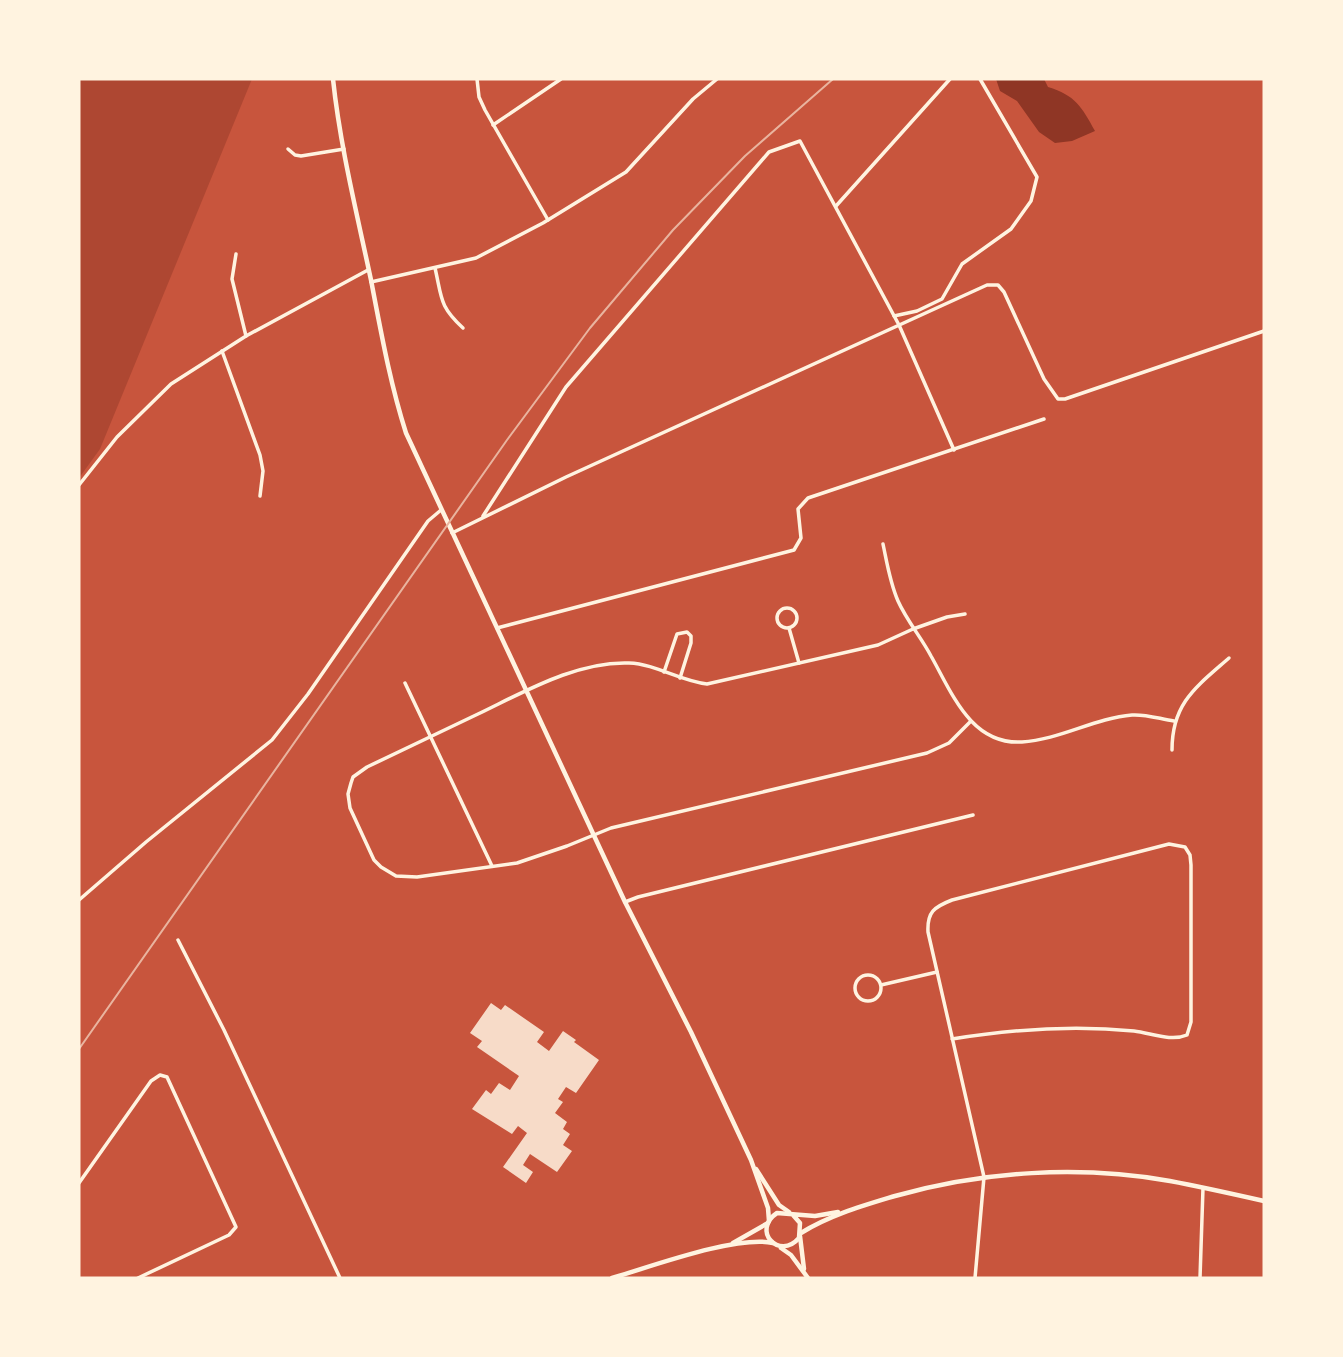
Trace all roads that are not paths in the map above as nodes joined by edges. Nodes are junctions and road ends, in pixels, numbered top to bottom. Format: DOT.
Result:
graph roads {
  1 [pos="333,79"];
  2 [pos="477,79"];
  3 [pos="561,79"];
  4 [pos="717,79"];
  5 [pos="950,79"];
  6 [pos="980,79"];
  7 [pos="493,125"];
  8 [pos="288,149"];
  9 [pos="344,149"];
  10 [pos="836,206"];
  11 [pos="548,220"];
  12 [pos="236,254"];
  13 [pos="435,268"];
  14 [pos="368,270"];
  15 [pos="371,282"];
  16 [pos="894,316"];
  17 [pos="899,325"];
  18 [pos="463,328"];
  19 [pos="1264,331"];
  20 [pos="246,336"];
  21 [pos="222,350"];
  22 [pos="1044,419"];
  23 [pos="954,450"];
  24 [pos="79,485"];
  25 [pos="260,496"];
  26 [pos="441,510"];
  27 [pos="481,518"];
  28 [pos="452,533"];
  29 [pos="883,544"];
  30 [pos="965,614"];
  31 [pos="498,628"];
  32 [pos="789,628"];
  33 [pos="913,629"];
  34 [pos="1229,658"];
  35 [pos="799,663"];
  36 [pos="664,672"];
  37 [pos="680,678"];
  38 [pos="405,683"];
  39 [pos="527,691"];
  40 [pos="1174,721"];
  41 [pos="970,722"];
  42 [pos="430,737"];
  43 [pos="1172,750"];
  44 [pos="973,815"];
  45 [pos="593,834"];
  46 [pos="492,866"];
  47 [pos="79,900"];
  48 [pos="625,902"];
  49 [pos="178,940"];
  50 [pos="937,972"];
  51 [pos="881,985"];
  52 [pos="952,1039"];
  53 [pos="751,1160"];
  54 [pos="984,1177"];
  55 [pos="79,1183"];
  56 [pos="1203,1188"];
  57 [pos="1264,1201"];
  58 [pos="849,1210"];
  59 [pos="792,1214"];
  60 [pos="768,1222"];
  61 [pos="801,1235"];
  62 [pos="775,1244"];
  63 [pos="729,1245"];
  64 [pos="804,1270"];
  65 [pos="138,1278"];
  66 [pos="340,1278"];
  67 [pos="611,1278"];
  68 [pos="808,1278"];
  69 [pos="975,1278"];
  70 [pos="1200,1278"];
  1 -- 9 [label="street"];
  2 -- 7 [label="street"];
  3 -- 7 [label="street"];
  4 -- 11 [label="street"];
  5 -- 10 [label="street"];
  6 -- 16 [label="street"];
  7 -- 11 [label="street"];
  8 -- 9 [label="street"];
  9 -- 14 [label="street"];
  10 -- 16 [label="street"];
  10 -- 27 [label="street"];
  11 -- 13 [label="street"];
  12 -- 20 [label="street"];
  13 -- 15 [label="street"];
  13 -- 18 [label="street"];
  14 -- 15 [label="street"];
  14 -- 20 [label="street"];
  15 -- 26 [label="street"];
  16 -- 17 [label="street"];
  17 -- 19 [label="street"];
  17 -- 23 [label="street"];
  17 -- 27 [label="street"];
  20 -- 21 [label="street"];
  21 -- 24 [label="street"];
  21 -- 25 [label="street"];
  22 -- 23 [label="street"];
  23 -- 31 [label="street"];
  26 -- 28 [label="street"];
  26 -- 47 [label="street"];
  27 -- 28 [label="street"];
  28 -- 31 [label="street"];
  29 -- 33 [label="street"];
  30 -- 33 [label="street"];
  31 -- 39 [label="street"];
  32 -- 32 [label="street"];
  32 -- 35 [label="street"];
  33 -- 35 [label="street"];
  33 -- 41 [label="street"];
  34 -- 40 [label="street"];
  35 -- 37 [label="street"];
  36 -- 37 [label="street"];
  36 -- 37 [label="street"];
  36 -- 39 [label="street"];
  38 -- 42 [label="street"];
  39 -- 42 [label="street"];
  39 -- 45 [label="street"];
  40 -- 41 [label="street"];
  40 -- 43 [label="street"];
  41 -- 45 [label="street"];
  42 -- 46 [label="street"];
  42 -- 46 [label="street"];
  44 -- 48 [label="street"];
  45 -- 46 [label="street"];
  45 -- 48 [label="street"];
  48 -- 53 [label="street"];
  49 -- 66 [label="street"];
  50 -- 51 [label="street"];
  50 -- 52 [label="street"];
  50 -- 52 [label="street"];
  51 -- 51 [label="street"];
  52 -- 54 [label="street"];
  53 -- 59 [label="street"];
  53 -- 60 [label="street"];
  54 -- 56 [label="street"];
  54 -- 58 [label="street"];
  54 -- 69 [label="street"];
  55 -- 65 [label="street"];
  56 -- 57 [label="street"];
  56 -- 70 [label="street"];
  58 -- 59 [label="street"];
  58 -- 61 [label="street"];
  59 -- 60 [label="street"];
  59 -- 61 [label="street"];
  60 -- 62 [label="street"];
  60 -- 63 [label="street"];
  61 -- 62 [label="street"];
  61 -- 64 [label="street"];
  62 -- 63 [label="street"];
  62 -- 64 [label="street"];
  63 -- 67 [label="street"];
  64 -- 68 [label="street"];
}
